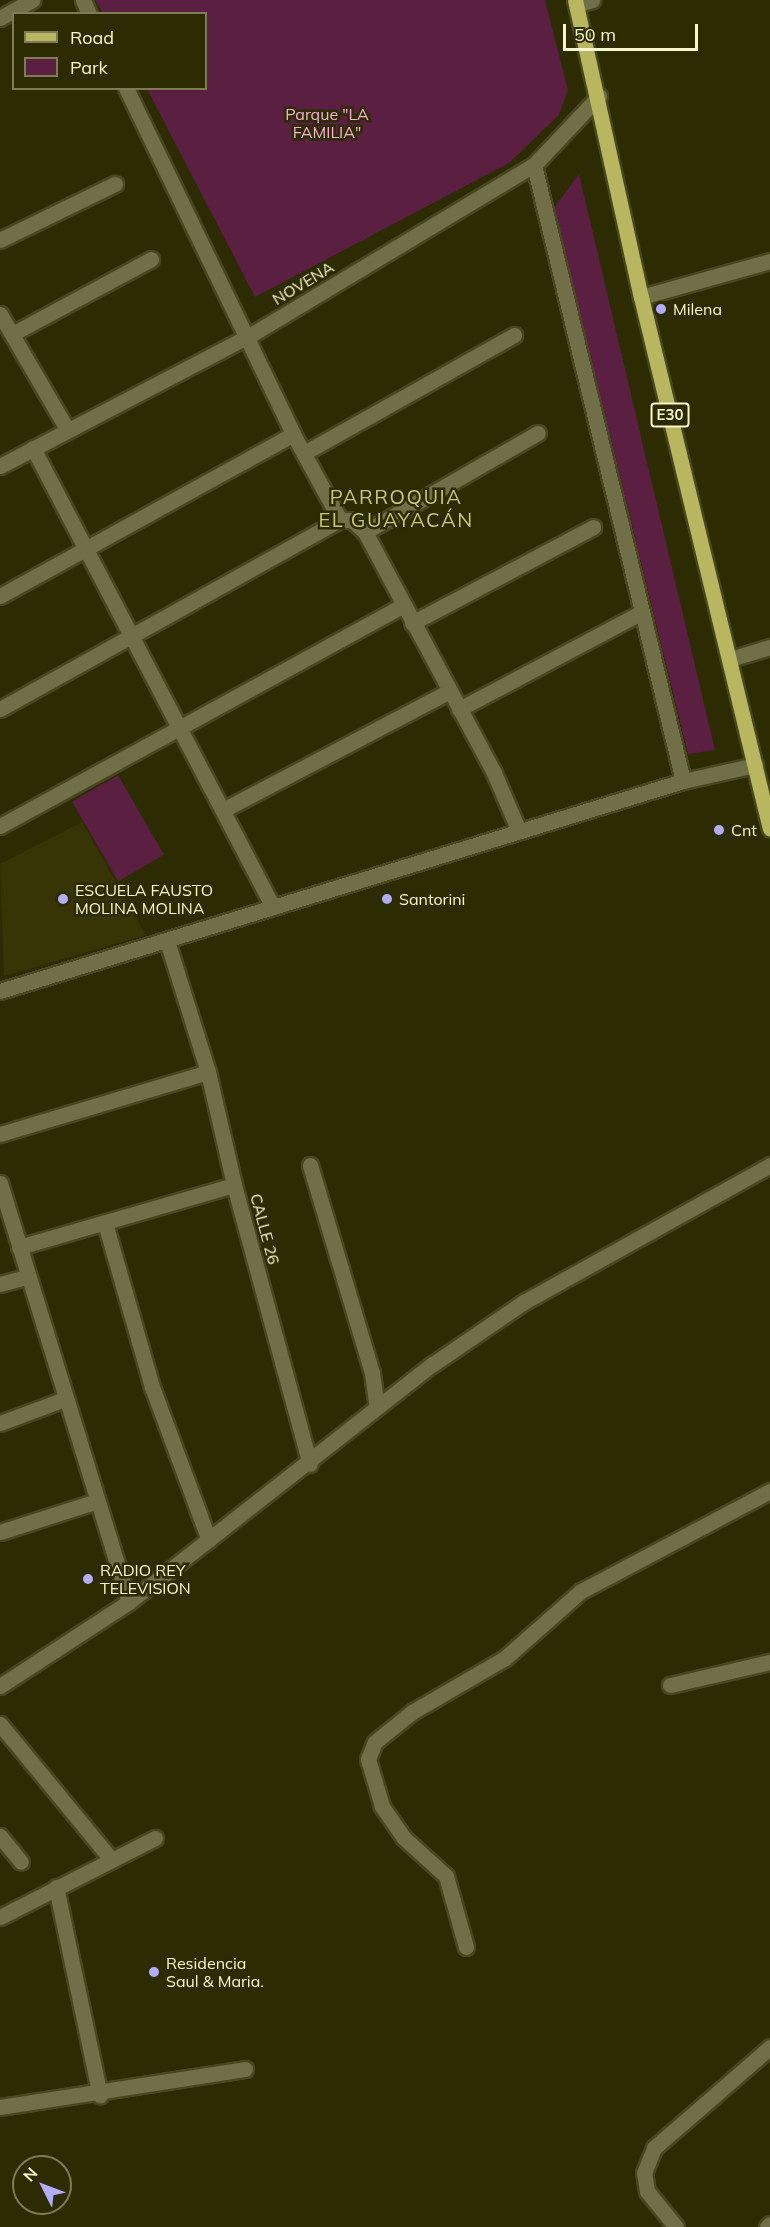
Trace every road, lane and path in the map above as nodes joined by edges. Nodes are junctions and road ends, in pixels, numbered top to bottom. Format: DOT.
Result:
graph roads {
  1 [pos="32,0"];
  2 [pos="592,0"];
  3 [pos="576,2"];
  4 [pos="0,18"];
  5 [pos="127,90"];
  6 [pos="599,96"];
  7 [pos="534,165"];
  8 [pos="114,184"];
  9 [pos="0,240"];
  10 [pos="151,259"];
  11 [pos="770,261"];
  12 [pos="640,297"];
  13 [pos="0,314"];
  14 [pos="12,334"];
  15 [pos="514,334"];
  16 [pos="249,336"];
  17 [pos="67,429"];
  18 [pos="293,434"];
  19 [pos="538,434"];
  20 [pos="33,448"];
  21 [pos="304,453"];
  22 [pos="0,466"];
  23 [pos="339,520"];
  24 [pos="593,527"];
  25 [pos="366,532"];
  26 [pos="88,550"];
  27 [pos="0,596"];
  28 [pos="402,605"];
  29 [pos="642,612"];
  30 [pos="412,623"];
  31 [pos="131,634"];
  32 [pos="770,646"];
  33 [pos="730,660"];
  34 [pos="450,691"];
  35 [pos="0,709"];
  36 [pos="459,709"];
  37 [pos="181,727"];
  38 [pos="755,765"];
  39 [pos="683,781"];
  40 [pos="223,810"];
  41 [pos="0,826"];
  42 [pos="770,829"];
  43 [pos="519,831"];
  44 [pos="273,907"];
  45 [pos="167,941"];
  46 [pos="0,991"];
  47 [pos="208,1072"];
  48 [pos="0,1134"];
  49 [pos="310,1165"];
  50 [pos="770,1165"];
  51 [pos="0,1183"];
  52 [pos="234,1185"];
  53 [pos="105,1222"];
  54 [pos="18,1247"];
  55 [pos="27,1277"];
  56 [pos="0,1284"];
  57 [pos="65,1399"];
  58 [pos="377,1407"];
  59 [pos="0,1423"];
  60 [pos="310,1464"];
  61 [pos="770,1491"];
  62 [pos="97,1501"];
  63 [pos="0,1532"];
  64 [pos="209,1539"];
  65 [pos="129,1602"];
  66 [pos="770,1662"];
  67 [pos="670,1685"];
  68 [pos="0,1686"];
  69 [pos="0,1724"];
  70 [pos="0,1836"];
  71 [pos="155,1838"];
  72 [pos="111,1859"];
  73 [pos="21,1862"];
  74 [pos="56,1887"];
  75 [pos="0,1917"];
  76 [pos="466,1947"];
  77 [pos="770,2047"];
  78 [pos="244,2069"];
  79 [pos="99,2095"];
  80 [pos="0,2107"];
  81 [pos="676,2227"];
  1 -- 4 [label="street"];
  2 -- 3 [label="street"];
  3 -- 6 [label="main road, E30"];
  5 -- 16 [label="street"];
  6 -- 7 [label="street, NOVENA"];
  6 -- 12 [label="main road, E30"];
  7 -- 16 [label="street, NOVENA"];
  7 -- 29 [label="street"];
  8 -- 9 [label="street"];
  10 -- 14 [label="street"];
  11 -- 12 [label="street"];
  12 -- 33 [label="main road, E30"];
  13 -- 14 [label="street"];
  14 -- 17 [label="street"];
  15 -- 21 [label="street"];
  16 -- 17 [label="street, NOVENA"];
  16 -- 18 [label="street"];
  17 -- 20 [label="street, NOVENA"];
  18 -- 21 [label="street"];
  18 -- 26 [label="street"];
  19 -- 25 [label="street"];
  20 -- 22 [label="street, NOVENA"];
  20 -- 26 [label="street"];
  21 -- 23 [label="street"];
  23 -- 25 [label="street"];
  23 -- 31 [label="street"];
  24 -- 30 [label="street"];
  25 -- 28 [label="street"];
  26 -- 27 [label="street"];
  26 -- 31 [label="street"];
  28 -- 30 [label="street"];
  28 -- 37 [label="street"];
  29 -- 36 [label="street"];
  29 -- 39 [label="street"];
  30 -- 34 [label="street"];
  31 -- 35 [label="street"];
  31 -- 37 [label="street"];
  32 -- 33 [label="street"];
  33 -- 38 [label="main road, E30"];
  34 -- 36 [label="street"];
  34 -- 40 [label="street"];
  36 -- 43 [label="street"];
  37 -- 40 [label="street"];
  37 -- 41 [label="street"];
  38 -- 39 [label="street"];
  38 -- 42 [label="main road, E30"];
  39 -- 43 [label="street"];
  40 -- 44 [label="street"];
  43 -- 44 [label="street"];
  44 -- 45 [label="street"];
  45 -- 46 [label="street"];
  45 -- 47 [label="street"];
  47 -- 48 [label="street"];
  47 -- 52 [label="street"];
  49 -- 58 [label="street"];
  50 -- 58 [label="street"];
  51 -- 54 [label="street"];
  52 -- 53 [label="street, CALLE 26"];
  52 -- 60 [label="street, CALLE 26"];
  53 -- 54 [label="street, CALLE 26"];
  53 -- 64 [label="street"];
  54 -- 55 [label="street"];
  55 -- 56 [label="street"];
  55 -- 57 [label="street"];
  57 -- 59 [label="street"];
  57 -- 62 [label="street"];
  58 -- 60 [label="street"];
  60 -- 64 [label="street"];
  61 -- 76 [label="street"];
  62 -- 63 [label="street"];
  62 -- 65 [label="street"];
  64 -- 65 [label="street"];
  65 -- 68 [label="street"];
  66 -- 67 [label="street"];
  69 -- 72 [label="street"];
  70 -- 73 [label="street"];
  71 -- 72 [label="street"];
  72 -- 74 [label="street"];
  74 -- 75 [label="street"];
  74 -- 79 [label="street"];
  77 -- 81 [label="street"];
  78 -- 79 [label="street"];
  79 -- 80 [label="street"];
}
